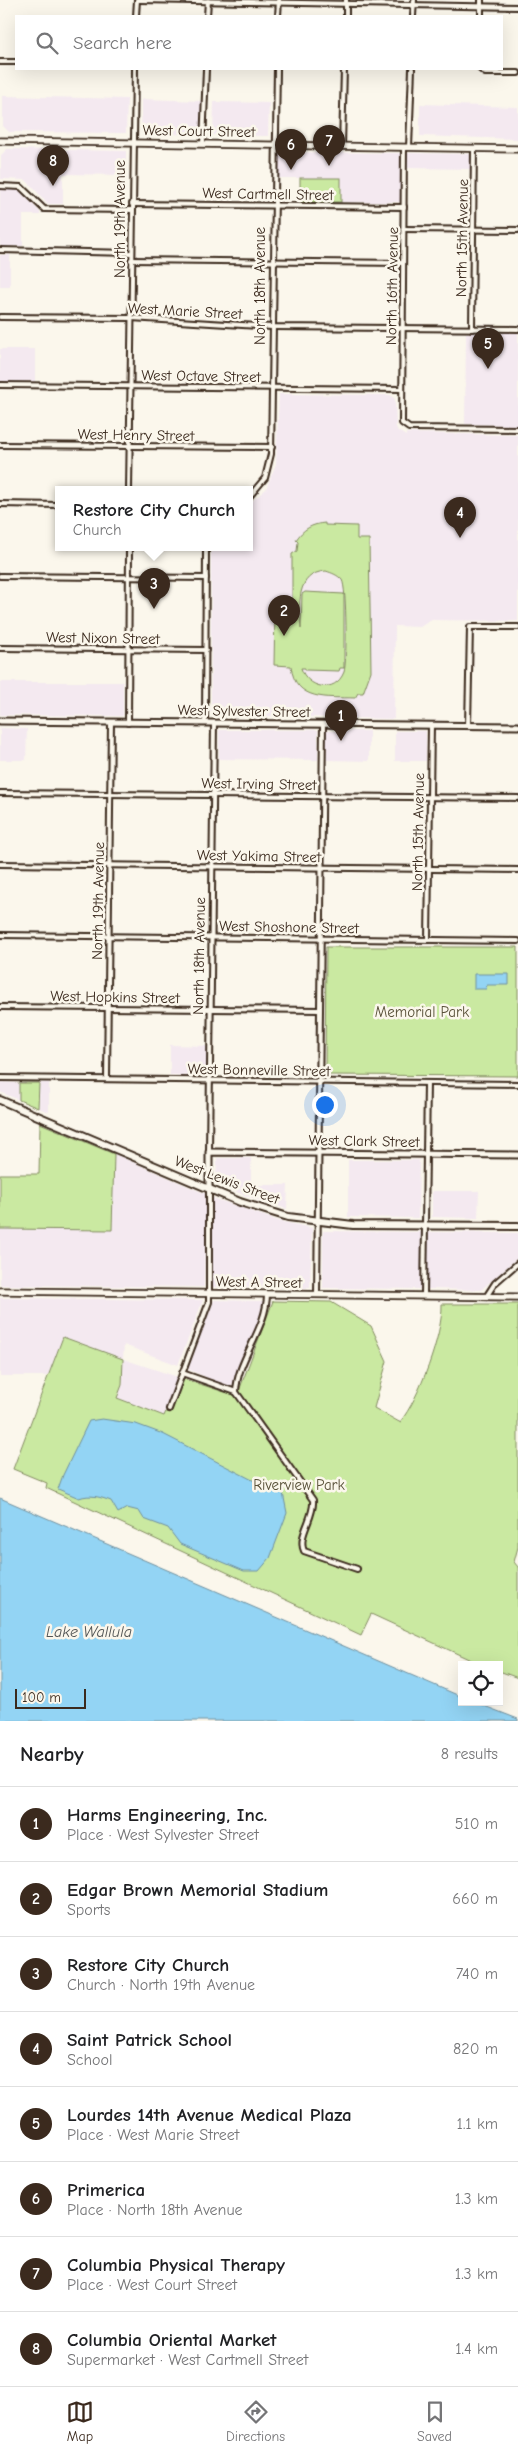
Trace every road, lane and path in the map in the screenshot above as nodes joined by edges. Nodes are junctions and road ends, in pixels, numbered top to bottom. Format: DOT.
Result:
graph roads {
  1 [pos="138,0"];
  2 [pos="481,0"];
  3 [pos="208,1"];
  4 [pos="279,1"];
  5 [pos="346,2"];
  6 [pos="414,2"];
  7 [pos="481,6"];
  8 [pos="518,7"];
  9 [pos="136,15"];
  10 [pos="207,15"];
  11 [pos="278,15"];
  12 [pos="346,15"];
  13 [pos="413,15"];
  14 [pos="481,15"];
  15 [pos="0,62"];
  16 [pos="15,62"];
  17 [pos="135,70"];
  18 [pos="206,70"];
  19 [pos="276,70"];
  20 [pos="344,70"];
  21 [pos="412,70"];
  22 [pos="480,70"];
  23 [pos="518,74"];
  24 [pos="0,141"];
  25 [pos="132,143"];
  26 [pos="203,144"];
  27 [pos="274,145"];
  28 [pos="342,146"];
  29 [pos="407,147"];
  30 [pos="474,148"];
  31 [pos="518,149"];
  32 [pos="0,186"];
  33 [pos="132,204"];
  34 [pos="274,205"];
  35 [pos="404,207"];
  36 [pos="132,210"];
  37 [pos="404,229"];
  38 [pos="474,229"];
  39 [pos="518,230"];
  40 [pos="0,250"];
  41 [pos="131,252"];
  42 [pos="131,260"];
  43 [pos="273,262"];
  44 [pos="403,263"];
  45 [pos="0,317"];
  46 [pos="131,318"];
  47 [pos="272,327"];
  48 [pos="402,328"];
  49 [pos="472,328"];
  50 [pos="518,329"];
  51 [pos="0,385"];
  52 [pos="130,387"];
  53 [pos="272,388"];
  54 [pos="402,389"];
  55 [pos="518,429"];
  56 [pos="0,445"];
  57 [pos="130,446"];
  58 [pos="272,447"];
  59 [pos="129,486"];
  60 [pos="253,494"];
  61 [pos="0,504"];
  62 [pos="55,504"];
  63 [pos="129,551"];
  64 [pos="206,551"];
  65 [pos="0,576"];
  66 [pos="129,578"];
  67 [pos="206,578"];
  68 [pos="518,627"];
  69 [pos="0,648"];
  70 [pos="128,650"];
  71 [pos="206,650"];
  72 [pos="0,721"];
  73 [pos="111,722"];
  74 [pos="128,722"];
  75 [pos="205,723"];
  76 [pos="214,723"];
  77 [pos="323,724"];
  78 [pos="430,725"];
  79 [pos="468,726"];
  80 [pos="518,726"];
  81 [pos="0,793"];
  82 [pos="110,794"];
  83 [pos="214,795"];
  84 [pos="322,796"];
  85 [pos="430,798"];
  86 [pos="518,798"];
  87 [pos="0,864"];
  88 [pos="110,866"];
  89 [pos="213,867"];
  90 [pos="321,868"];
  91 [pos="429,869"];
  92 [pos="518,870"];
  93 [pos="0,936"];
  94 [pos="109,936"];
  95 [pos="212,938"];
  96 [pos="320,939"];
  97 [pos="428,940"];
  98 [pos="518,941"];
  99 [pos="0,1007"];
  100 [pos="108,1008"];
  101 [pos="211,1009"];
  102 [pos="320,1010"];
  103 [pos="0,1078"];
  104 [pos="107,1079"];
  105 [pos="210,1080"];
  106 [pos="319,1082"];
  107 [pos="427,1083"];
  108 [pos="518,1084"];
  109 [pos="0,1100"];
  110 [pos="209,1152"];
  111 [pos="318,1153"];
  112 [pos="426,1154"];
  113 [pos="518,1155"];
  114 [pos="209,1188"];
  115 [pos="317,1222"];
  116 [pos="426,1226"];
  117 [pos="518,1226"];
  118 [pos="518,1263"];
  119 [pos="0,1291"];
  120 [pos="209,1294"];
  121 [pos="268,1294"];
  122 [pos="317,1295"];
  123 [pos="424,1296"];
  124 [pos="486,1297"];
  125 [pos="518,1297"];
  126 [pos="182,1373"];
  127 [pos="236,1392"];
  128 [pos="168,1409"];
  129 [pos="357,1569"];
  1 -- 3 [label="street"];
  1 -- 9 [label="street"];
  2 -- 7 [label="street"];
  3 -- 4 [label="street"];
  3 -- 10 [label="street"];
  4 -- 5 [label="street"];
  4 -- 11 [label="street"];
  5 -- 6 [label="street"];
  5 -- 12 [label="street"];
  6 -- 7 [label="street"];
  6 -- 13 [label="street"];
  7 -- 8 [label="street"];
  7 -- 14 [label="street"];
  15 -- 16 [label="street"];
  17 -- 25 [label="street, North 19th Avenue"];
  18 -- 26 [label="street"];
  19 -- 27 [label="street, North 18th Avenue"];
  20 -- 28 [label="street"];
  21 -- 29 [label="street, North 16th Avenue"];
  22 -- 23 [label="street"];
  24 -- 25 [label="main road, West Court Street"];
  25 -- 26 [label="main road, West Court Street"];
  25 -- 33 [label="street, North 19th Avenue"];
  26 -- 27 [label="main road, West Court Street"];
  27 -- 28 [label="main road, West Court Street"];
  27 -- 34 [label="street, North 18th Avenue"];
  28 -- 29 [label="main road, West Court Street"];
  29 -- 30 [label="main road, West Court Street"];
  29 -- 35 [label="street, North 16th Avenue"];
  30 -- 31 [label="main road, West Court Street"];
  30 -- 38 [label="street, North 15th Avenue"];
  32 -- 36 [label="street"];
  33 -- 34 [label="street, West Cartmell Street"];
  33 -- 36 [label="street, North 19th Avenue"];
  34 -- 35 [label="street, West Cartmell Street"];
  34 -- 43 [label="street, North 18th Avenue"];
  35 -- 37 [label="street, North 16th Avenue"];
  36 -- 41 [label="street, North 19th Avenue"];
  37 -- 38 [label="street"];
  37 -- 44 [label="street, North 16th Avenue"];
  38 -- 39 [label="street"];
  38 -- 49 [label="street, North 15th Avenue"];
  40 -- 41 [label="street"];
  41 -- 42 [label="street, North 19th Avenue"];
  42 -- 43 [label="street"];
  42 -- 46 [label="street, North 19th Avenue"];
  43 -- 44 [label="street"];
  43 -- 47 [label="street, North 18th Avenue"];
  44 -- 48 [label="street, North 16th Avenue"];
  45 -- 46 [label="street, West Marie Street"];
  46 -- 47 [label="street, West Marie Street"];
  46 -- 52 [label="street, North 19th Avenue"];
  47 -- 48 [label="street, West Marie Street"];
  47 -- 53 [label="street, North 18th Avenue"];
  48 -- 49 [label="street, West Marie Street"];
  48 -- 54 [label="street, North 16th Avenue"];
  49 -- 50 [label="street, West Marie Street"];
  51 -- 52 [label="street, West Octave Street"];
  52 -- 53 [label="street, West Octave Street"];
  52 -- 57 [label="street, North 19th Avenue"];
  53 -- 54 [label="street, West Octave Street"];
  53 -- 58 [label="street, North 18th Avenue"];
  54 -- 55 [label="street, North 16th Avenue"];
  56 -- 57 [label="street, West Henry Street"];
  57 -- 58 [label="street, West Henry Street"];
  57 -- 59 [label="street, North 19th Avenue"];
  58 -- 60 [label="street, North 18th Avenue"];
  61 -- 62 [label="street"];
  63 -- 66 [label="street"];
  64 -- 67 [label="street"];
  65 -- 66 [label="street"];
  66 -- 67 [label="street"];
  66 -- 70 [label="street"];
  67 -- 71 [label="street"];
  68 -- 79 [label="street"];
  69 -- 70 [label="street, West Nixon Street"];
  70 -- 71 [label="street, West Nixon Street"];
  70 -- 74 [label="street"];
  71 -- 75 [label="street"];
  72 -- 73 [label="street, West Sylvester Street"];
  73 -- 74 [label="street, West Sylvester Street"];
  73 -- 82 [label="street, North 19th Avenue"];
  74 -- 75 [label="street, West Sylvester Street"];
  75 -- 76 [label="street, West Sylvester Street"];
  76 -- 77 [label="street, West Sylvester Street"];
  76 -- 83 [label="street, North 18th Avenue"];
  77 -- 78 [label="street, West Sylvester Street"];
  77 -- 84 [label="street"];
  78 -- 79 [label="street, West Sylvester Street"];
  78 -- 85 [label="street, North 15th Avenue"];
  79 -- 80 [label="street, West Sylvester Street"];
  81 -- 82 [label="street, West Irving Street"];
  82 -- 83 [label="street, West Irving Street"];
  82 -- 88 [label="street, North 19th Avenue"];
  83 -- 84 [label="street, West Irving Street"];
  83 -- 89 [label="street, North 18th Avenue"];
  84 -- 85 [label="street, West Irving Street"];
  84 -- 90 [label="street"];
  85 -- 86 [label="street, West Irving Street"];
  85 -- 91 [label="street, North 15th Avenue"];
  87 -- 88 [label="street, West Yakima Street"];
  88 -- 89 [label="street, West Yakima Street"];
  88 -- 94 [label="street, North 19th Avenue"];
  89 -- 90 [label="street, West Yakima Street"];
  89 -- 95 [label="street, North 18th Avenue"];
  90 -- 91 [label="street, West Yakima Street"];
  90 -- 96 [label="street"];
  91 -- 92 [label="street, West Yakima Street"];
  91 -- 97 [label="street, North 15th Avenue"];
  93 -- 94 [label="street, West Shoshone Street"];
  94 -- 95 [label="street, West Shoshone Street"];
  94 -- 100 [label="street, North 19th Avenue"];
  95 -- 96 [label="street, West Shoshone Street"];
  95 -- 101 [label="street, North 18th Avenue"];
  96 -- 97 [label="street, West Shoshone Street"];
  96 -- 102 [label="street"];
  97 -- 98 [label="street, West Shoshone Street"];
  99 -- 100 [label="street, West Hopkins Street"];
  100 -- 101 [label="street, West Hopkins Street"];
  100 -- 104 [label="street, North 19th Avenue"];
  101 -- 102 [label="street, West Hopkins Street"];
  101 -- 105 [label="street, North 18th Avenue"];
  102 -- 106 [label="street"];
  103 -- 104 [label="street, West Bonneville Street"];
  104 -- 105 [label="street, West Bonneville Street"];
  105 -- 106 [label="street, West Bonneville Street"];
  105 -- 110 [label="street, North 18th Avenue"];
  106 -- 107 [label="street, West Bonneville Street"];
  106 -- 111 [label="street"];
  107 -- 108 [label="street, West Bonneville Street"];
  107 -- 112 [label="street"];
  109 -- 114 [label="main road, West Lewis Street"];
  110 -- 111 [label="street, West Clark Street"];
  110 -- 114 [label="street, North 18th Avenue"];
  111 -- 112 [label="street, West Clark Street"];
  111 -- 115 [label="street"];
  112 -- 113 [label="street, West Clark Street"];
  112 -- 116 [label="street"];
  114 -- 115 [label="main road, West Lewis Street"];
  114 -- 120 [label="street"];
  115 -- 116 [label="main road, West Lewis Street"];
  115 -- 122 [label="street"];
  116 -- 117 [label="main road, West Lewis Street"];
  116 -- 123 [label="street"];
  118 -- 124 [label="street"];
  119 -- 120 [label="main road, West A Street"];
  120 -- 121 [label="main road, West A Street"];
  120 -- 126 [label="street"];
  121 -- 122 [label="main road, West A Street"];
  121 -- 127 [label="street"];
  122 -- 123 [label="main road, West A Street"];
  123 -- 124 [label="main road, West A Street"];
  124 -- 125 [label="main road, West A Street"];
  126 -- 127 [label="street"];
  126 -- 128 [label="street"];
  127 -- 129 [label="street"];
}
